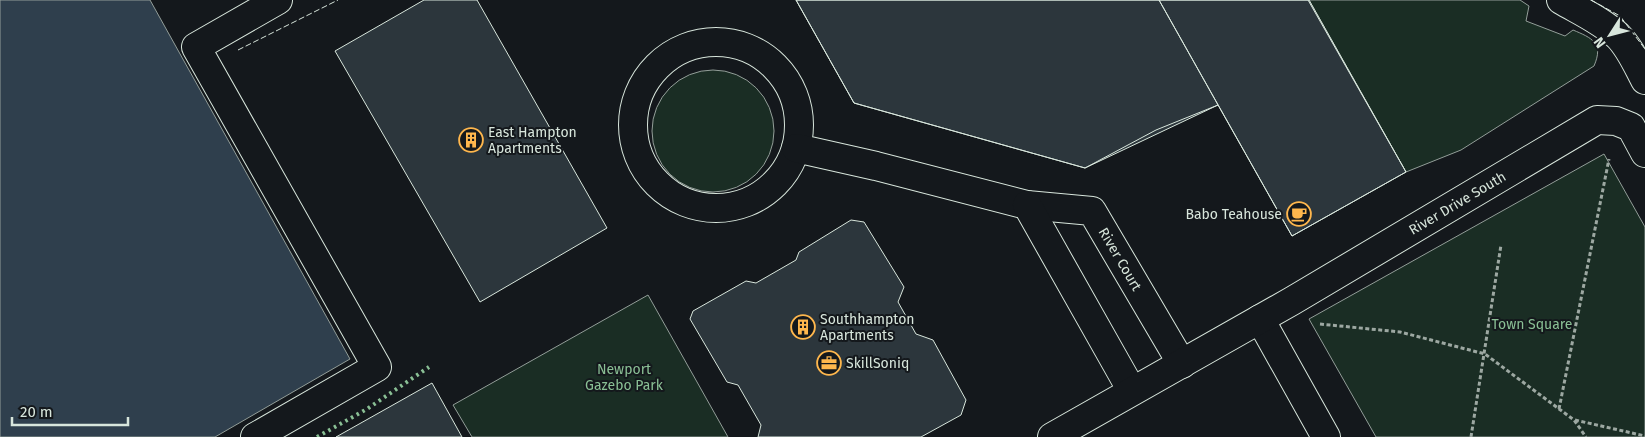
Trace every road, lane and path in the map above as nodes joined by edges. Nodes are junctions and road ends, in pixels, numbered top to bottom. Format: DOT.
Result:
graph roads {
  1 [pos="278,0"];
  2 [pos="1561,0"];
  3 [pos="1645,80"];
  4 [pos="796,148"];
  5 [pos="1645,153"];
  6 [pos="1610,154"];
  7 [pos="1027,205"];
  8 [pos="1501,245"];
  9 [pos="1260,319"];
  10 [pos="1314,324"];
  11 [pos="1485,354"];
  12 [pos="1182,364"];
  13 [pos="1132,391"];
  14 [pos="1559,409"];
  15 [pos="1574,420"];
  16 [pos="1645,436"];
  17 [pos="255,437"];
  18 [pos="1052,437"];
  19 [pos="1326,437"];
  20 [pos="1471,437"];
  21 [pos="1586,437"];
  1 -- 17 [label="street"];
  2 -- 3 [label="street"];
  4 -- 4 [label="street"];
  4 -- 7 [label="street, River Court"];
  5 -- 9 [label="street, River Drive South"];
  6 -- 14 [label="path"];
  7 -- 12 [label="street, River Court"];
  7 -- 13 [label="street"];
  8 -- 11 [label="path"];
  9 -- 12 [label="street, River Drive South"];
  9 -- 19 [label="street"];
  10 -- 11 [label="path"];
  11 -- 14 [label="path"];
  11 -- 20 [label="path"];
  12 -- 13 [label="street, River Drive South"];
  13 -- 18 [label="street, River Drive South"];
  14 -- 15 [label="path"];
  15 -- 16 [label="path"];
  15 -- 21 [label="path"];
}
